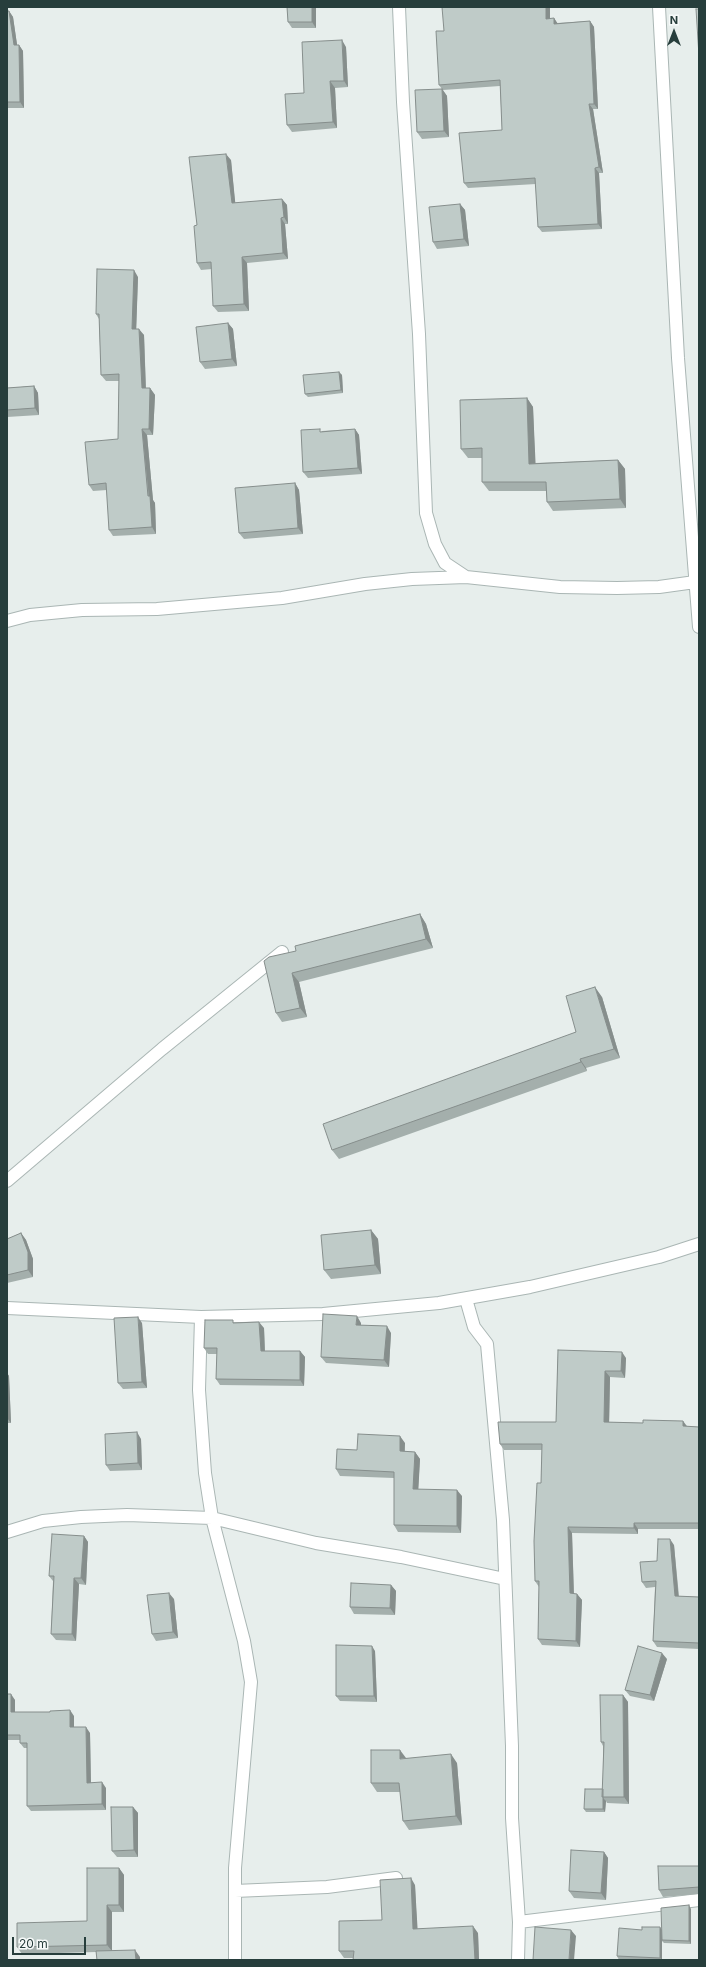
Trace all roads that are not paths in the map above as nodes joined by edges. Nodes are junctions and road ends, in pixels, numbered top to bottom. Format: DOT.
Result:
graph roads {
  1 [pos="399,7"];
  2 [pos="659,7"];
  3 [pos="466,578"];
  4 [pos="695,582"];
  5 [pos="7,621"];
  6 [pos="699,627"];
  7 [pos="282,952"];
  8 [pos="7,1181"];
  9 [pos="699,1244"];
  10 [pos="466,1299"];
  11 [pos="7,1308"];
  12 [pos="201,1317"];
  13 [pos="212,1518"];
  14 [pos="7,1532"];
  15 [pos="506,1580"];
  16 [pos="396,1878"];
  17 [pos="235,1891"];
  18 [pos="699,1900"];
  19 [pos="519,1922"];
  20 [pos="235,1960"];
  21 [pos="518,1960"];
  1 -- 3 [label="street"];
  2 -- 4 [label="street"];
  3 -- 4 [label="street"];
  3 -- 5 [label="street"];
  4 -- 6 [label="street"];
  7 -- 8 [label="street"];
  9 -- 10 [label="street"];
  10 -- 12 [label="street"];
  10 -- 15 [label="street"];
  11 -- 12 [label="street"];
  12 -- 13 [label="street"];
  13 -- 14 [label="street"];
  13 -- 15 [label="street"];
  13 -- 17 [label="street"];
  15 -- 19 [label="street"];
  16 -- 17 [label="street"];
  17 -- 20 [label="street"];
  18 -- 19 [label="street"];
  19 -- 21 [label="street"];
}
